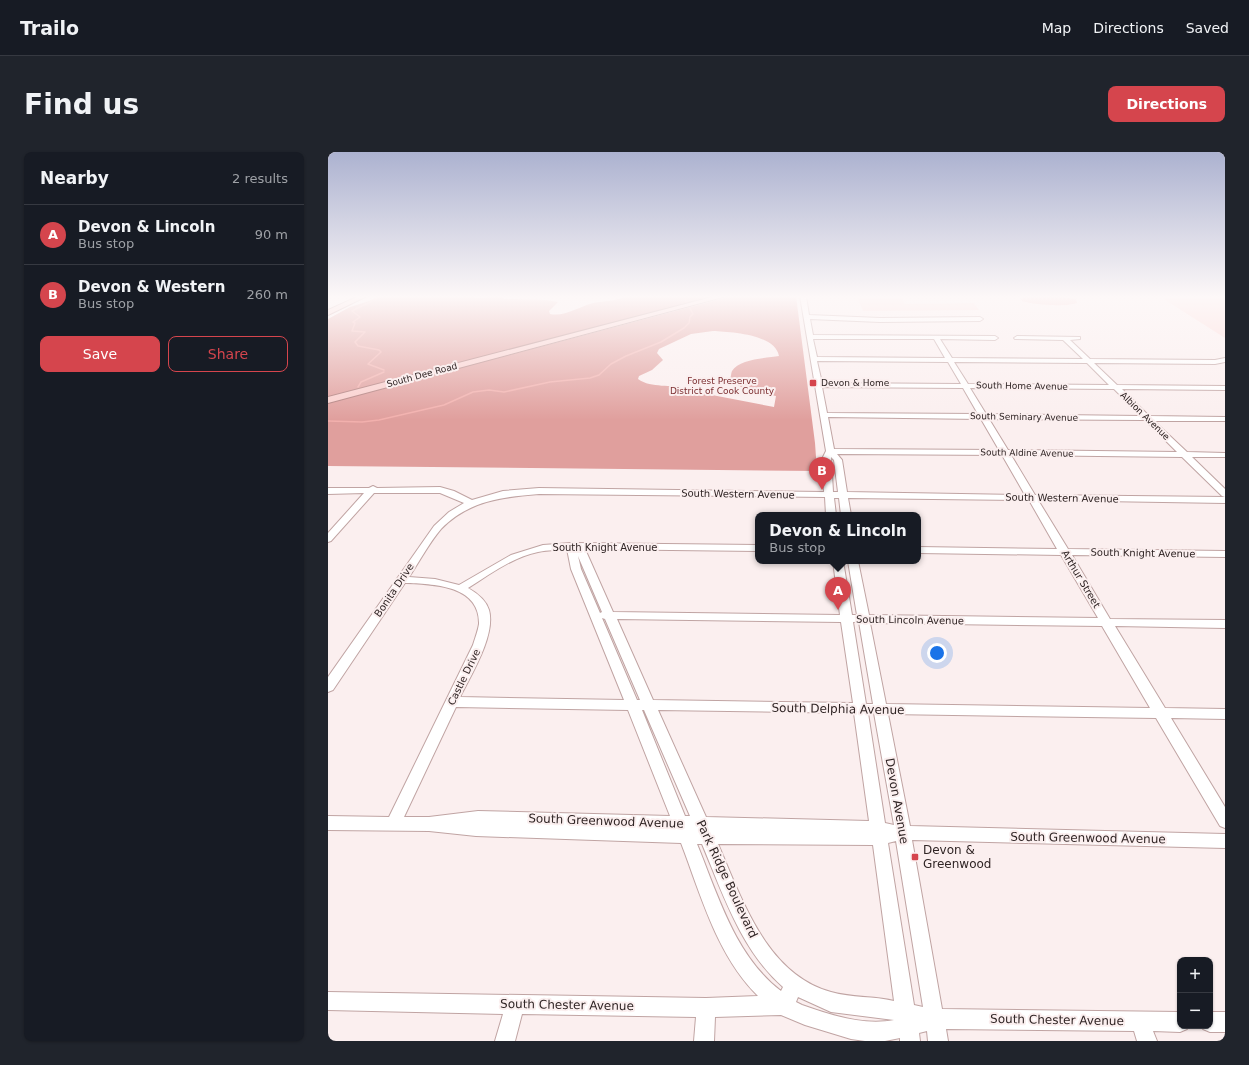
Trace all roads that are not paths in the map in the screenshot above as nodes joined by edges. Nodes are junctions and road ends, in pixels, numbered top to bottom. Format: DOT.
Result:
graph roads {
  1 [pos="565,337"];
  2 [pos="810,337"];
  3 [pos="904,337"];
  4 [pos="936,338"];
  5 [pos="953,338"];
  6 [pos="995,338"];
  7 [pos="1017,338"];
  8 [pos="1065,338"];
  9 [pos="1078,338"];
  10 [pos="814,358"];
  11 [pos="950,360"];
  12 [pos="1225,360"];
  13 [pos="1089,361"];
  14 [pos="818,385"];
  15 [pos="965,386"];
  16 [pos="1116,387"];
  17 [pos="1225,388"];
  18 [pos="328,400"];
  19 [pos="824,415"];
  20 [pos="983,416"];
  21 [pos="1148,418"];
  22 [pos="1225,419"];
  23 [pos="830,452"];
  24 [pos="1005,453"];
  25 [pos="1185,455"];
  26 [pos="1225,455"];
  27 [pos="372,489"];
  28 [pos="328,490"];
  29 [pos="1225,494"];
  30 [pos="829,495"];
  31 [pos="842,495"];
  32 [pos="1032,498"];
  33 [pos="1225,500"];
  34 [pos="471,503"];
  35 [pos="831,512"];
  36 [pos="845,512"];
  37 [pos="328,539"];
  38 [pos="575,546"];
  39 [pos="755,548"];
  40 [pos="921,550"];
  41 [pos="1064,551"];
  42 [pos="1225,554"];
  43 [pos="838,564"];
  44 [pos="854,564"];
  45 [pos="402,580"];
  46 [pos="461,588"];
  47 [pos="603,615"];
  48 [pos="846,619"];
  49 [pos="864,619"];
  50 [pos="1106,622"];
  51 [pos="1225,624"];
  52 [pos="328,687"];
  53 [pos="451,702"];
  54 [pos="633,705"];
  55 [pos="649,705"];
  56 [pos="860,709"];
  57 [pos="880,709"];
  58 [pos="1160,713"];
  59 [pos="1225,714"];
  60 [pos="1225,821"];
  61 [pos="328,823"];
  62 [pos="393,824"];
  63 [pos="684,830"];
  64 [pos="704,830"];
  65 [pos="879,833"];
  66 [pos="903,833"];
  67 [pos="1225,841"];
  68 [pos="794,985"];
  69 [pos="328,1001"];
  70 [pos="515,1004"];
  71 [pos="784,1005"];
  72 [pos="706,1008"];
  73 [pos="934,1019"];
  74 [pos="1140,1021"];
  75 [pos="1177,1022"];
  76 [pos="1213,1022"];
  77 [pos="1225,1022"];
  78 [pos="908,1026"];
  79 [pos="505,1041"];
  80 [pos="704,1041"];
  81 [pos="938,1041"];
  82 [pos="1147,1041"];
  1 -- 18 [label="main road, South Dee Road"];
  2 -- 10 [label="street"];
  3 -- 4 [label="street"];
  4 -- 5 [label="street"];
  4 -- 11 [label="street, Arthur Street"];
  5 -- 6 [label="street"];
  7 -- 8 [label="street"];
  8 -- 9 [label="street"];
  8 -- 13 [label="street, Albion Avenue"];
  10 -- 11 [label="street"];
  10 -- 14 [label="street"];
  11 -- 13 [label="street"];
  11 -- 15 [label="street, Arthur Street"];
  12 -- 13 [label="street"];
  13 -- 16 [label="street, Albion Avenue"];
  14 -- 15 [label="street, South Home Avenue"];
  14 -- 19 [label="street"];
  15 -- 16 [label="street, South Home Avenue"];
  15 -- 20 [label="street, Arthur Street"];
  16 -- 17 [label="street, South Home Avenue"];
  16 -- 21 [label="street, Albion Avenue"];
  19 -- 20 [label="street, South Seminary Avenue"];
  19 -- 23 [label="street"];
  20 -- 21 [label="street, South Seminary Avenue"];
  20 -- 24 [label="street, Arthur Street"];
  21 -- 22 [label="street, South Seminary Avenue"];
  21 -- 25 [label="street, Albion Avenue"];
  23 -- 24 [label="street, South Aldine Avenue"];
  23 -- 30 [label="street"];
  23 -- 31 [label="street"];
  24 -- 25 [label="street, South Aldine Avenue"];
  24 -- 32 [label="street, Arthur Street"];
  25 -- 26 [label="street, South Aldine Avenue"];
  25 -- 29 [label="street, Albion Avenue"];
  27 -- 28 [label="street"];
  27 -- 34 [label="street"];
  27 -- 37 [label="street"];
  30 -- 31 [label="street, South Western Avenue"];
  30 -- 34 [label="street, South Western Avenue"];
  30 -- 35 [label="street"];
  31 -- 32 [label="street, South Western Avenue"];
  31 -- 36 [label="street"];
  32 -- 33 [label="street, South Western Avenue"];
  32 -- 41 [label="street, Arthur Street"];
  34 -- 45 [label="street, Bonita Drive"];
  38 -- 39 [label="street, South Knight Avenue"];
  38 -- 46 [label="street, South Knight Avenue"];
  38 -- 47 [label="street, Park Ridge Boulevard"];
  40 -- 41 [label="street, South Knight Avenue"];
  41 -- 42 [label="street, South Knight Avenue"];
  41 -- 50 [label="street, Arthur Street"];
  43 -- 48 [label="street, Devon Avenue"];
  44 -- 49 [label="street, Devon Avenue"];
  45 -- 46 [label="street, Castle Drive"];
  45 -- 52 [label="street, Bonita Drive"];
  46 -- 53 [label="street, Castle Drive"];
  47 -- 48 [label="street, South Lincoln Avenue"];
  47 -- 54 [label="street, Park Ridge Boulevard"];
  47 -- 55 [label="street, Park Ridge Boulevard"];
  48 -- 49 [label="street, South Lincoln Avenue"];
  48 -- 56 [label="street, Devon Avenue"];
  49 -- 50 [label="street, South Lincoln Avenue"];
  49 -- 57 [label="street, Devon Avenue"];
  50 -- 51 [label="street, South Lincoln Avenue"];
  50 -- 58 [label="street, Arthur Street"];
  53 -- 54 [label="street, South Delphia Avenue"];
  53 -- 62 [label="street, Castle Drive"];
  54 -- 55 [label="street, South Delphia Avenue"];
  54 -- 63 [label="street, Park Ridge Boulevard"];
  55 -- 56 [label="street, South Delphia Avenue"];
  55 -- 64 [label="street, Park Ridge Boulevard"];
  56 -- 57 [label="street, South Delphia Avenue"];
  56 -- 65 [label="street, Devon Avenue"];
  57 -- 58 [label="street, South Delphia Avenue"];
  57 -- 66 [label="street, Devon Avenue"];
  58 -- 59 [label="street, South Delphia Avenue"];
  58 -- 60 [label="street, Arthur Street"];
  61 -- 62 [label="street, South Greenwood Avenue"];
  62 -- 63 [label="street, South Greenwood Avenue"];
  63 -- 64 [label="street, South Greenwood Avenue"];
  63 -- 71 [label="street, Park Ridge Boulevard"];
  64 -- 65 [label="street, South Greenwood Avenue"];
  64 -- 68 [label="street, Park Ridge Boulevard"];
  65 -- 66 [label="street, South Greenwood Avenue"];
  65 -- 78 [label="street, Devon Avenue"];
  66 -- 67 [label="street, South Greenwood Avenue"];
  66 -- 73 [label="street, Devon Avenue"];
  68 -- 71 [label="street"];
  68 -- 78 [label="street, Park Ridge Boulevard"];
  69 -- 70 [label="street, South Chester Avenue"];
  70 -- 72 [label="street, South Chester Avenue"];
  70 -- 79 [label="street"];
  71 -- 72 [label="street, South Chester Avenue"];
  71 -- 78 [label="street, Park Ridge Boulevard"];
  72 -- 80 [label="street"];
  73 -- 74 [label="street, South Chester Avenue"];
  73 -- 78 [label="street, Park Ridge Boulevard"];
  73 -- 81 [label="street, Devon Avenue"];
  74 -- 75 [label="street, South Chester Avenue"];
  74 -- 82 [label="street"];
  76 -- 77 [label="street"];
}
